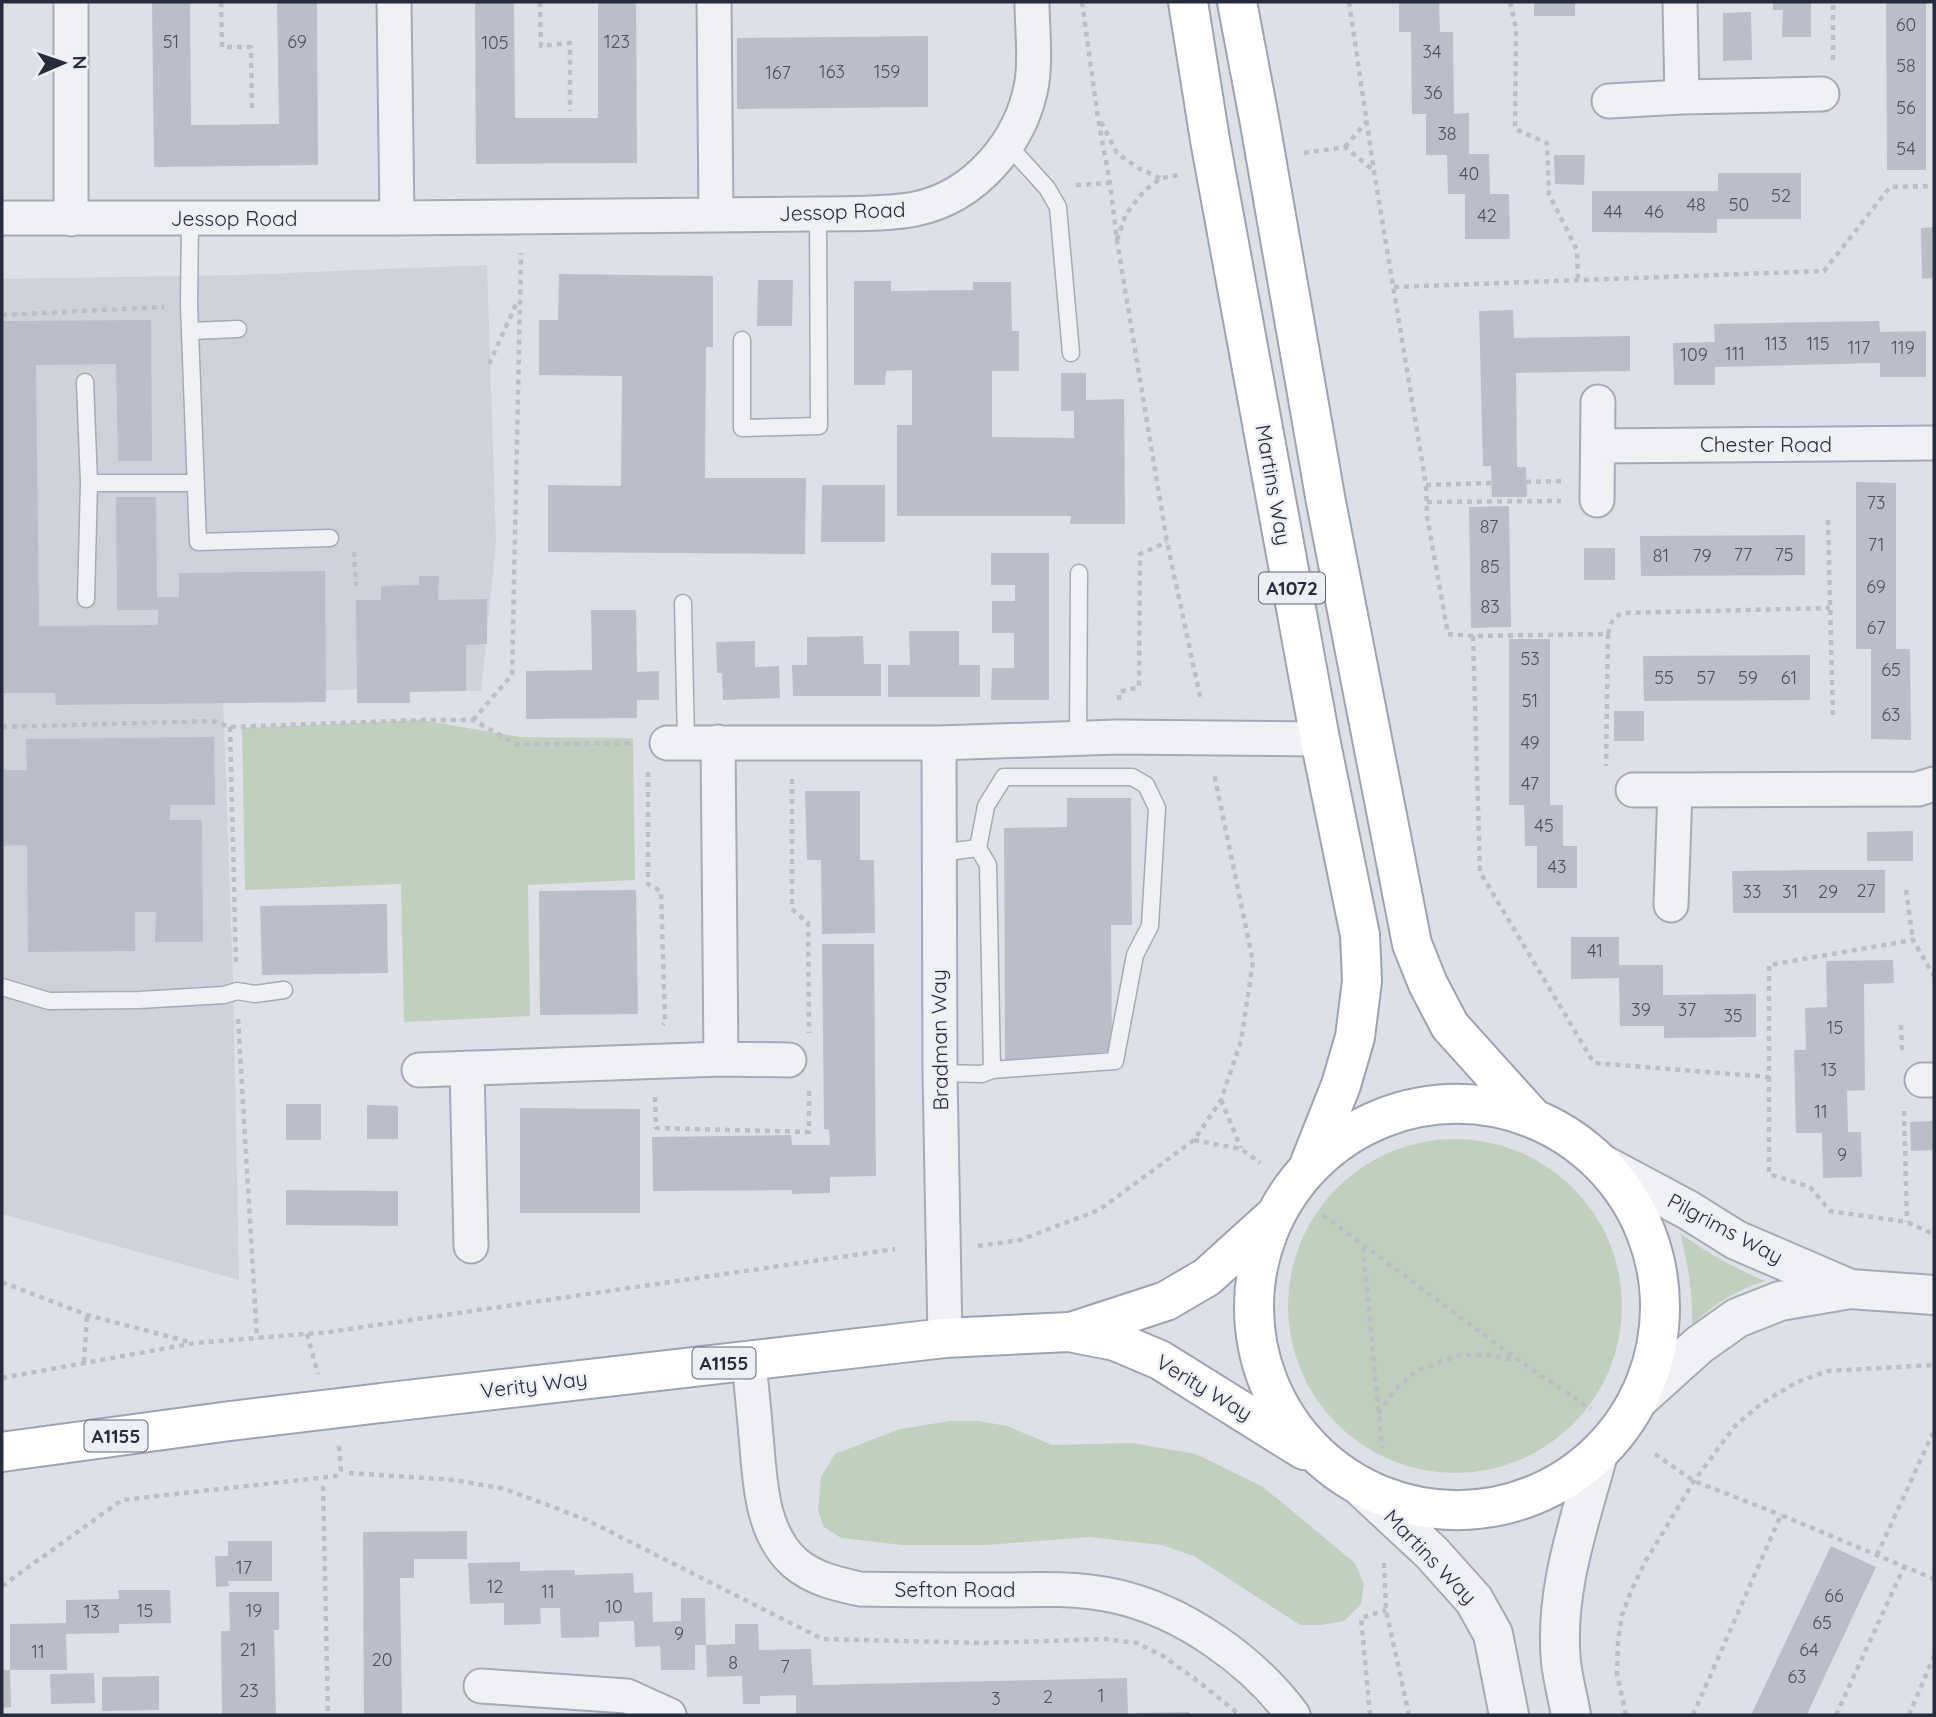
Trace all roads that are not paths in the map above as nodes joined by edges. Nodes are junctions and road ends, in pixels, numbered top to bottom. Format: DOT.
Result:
graph roads {
  1 [pos="71,2"];
  2 [pos="394,2"];
  3 [pos="714,2"];
  4 [pos="1031,2"];
  5 [pos="1188,2"];
  6 [pos="1237,2"];
  7 [pos="1680,2"];
  8 [pos="1822,94"];
  9 [pos="1682,97"];
  10 [pos="1609,101"];
  11 [pos="1008,145"];
  12 [pos="818,214"];
  13 [pos="716,215"];
  14 [pos="2,218"];
  15 [pos="397,218"];
  16 [pos="71,219"];
  17 [pos="190,219"];
  18 [pos="238,329"];
  19 [pos="191,331"];
  20 [pos="742,340"];
  21 [pos="1071,353"];
  22 [pos="85,383"];
  23 [pos="1598,402"];
  24 [pos="1934,443"];
  25 [pos="1598,446"];
  26 [pos="89,483"];
  27 [pos="196,483"];
  28 [pos="1597,500"];
  29 [pos="330,538"];
  30 [pos="1079,573"];
  31 [pos="86,598"];
  32 [pos="683,603"];
  33 [pos="1078,738"];
  34 [pos="1320,739"];
  35 [pos="690,742"];
  36 [pos="939,743"];
  37 [pos="1620,784"];
  38 [pos="1934,784"];
  39 [pos="1675,790"];
  40 [pos="978,848"];
  41 [pos="939,853"];
  42 [pos="1671,905"];
  43 [pos="2,988"];
  44 [pos="284,990"];
  45 [pos="721,1059"];
  46 [pos="789,1060"];
  47 [pos="467,1068"];
  48 [pos="419,1070"];
  49 [pos="992,1070"];
  50 [pos="940,1073"];
  51 [pos="1534,1118"];
  52 [pos="1602,1164"];
  53 [pos="1308,1168"];
  54 [pos="1276,1214"];
  55 [pos="471,1246"];
  56 [pos="1850,1289"];
  57 [pos="1934,1295"];
  58 [pos="1069,1332"];
  59 [pos="945,1338"];
  60 [pos="749,1360"];
  61 [pos="1638,1400"];
  62 [pos="2,1452"];
  63 [pos="1598,1454"];
  64 [pos="1345,1476"];
  65 [pos="481,1686"];
  66 [pos="669,1715"];
  67 [pos="1293,1715"];
  68 [pos="1509,1715"];
  69 [pos="1571,1715"];
  1 -- 16 [label="street"];
  2 -- 15 [label="street"];
  3 -- 13 [label="street"];
  4 -- 11 [label="street, Jessop Road"];
  5 -- 34 [label="main road, Martins Way / A1072"];
  6 -- 51 [label="main road, Martins Way / A1072"];
  7 -- 9 [label="street"];
  8 -- 9 [label="street"];
  9 -- 10 [label="street"];
  11 -- 12 [label="street, Jessop Road"];
  11 -- 21 [label="lane"];
  12 -- 13 [label="street, Jessop Road"];
  12 -- 20 [label="lane"];
  13 -- 15 [label="street, Jessop Road"];
  14 -- 16 [label="street, Jessop Road"];
  15 -- 17 [label="street, Jessop Road"];
  16 -- 17 [label="street, Jessop Road"];
  17 -- 19 [label="lane"];
  18 -- 19 [label="lane"];
  19 -- 27 [label="lane"];
  22 -- 26 [label="lane"];
  23 -- 25 [label="street"];
  24 -- 25 [label="street, Chester Road"];
  25 -- 28 [label="street"];
  26 -- 27 [label="lane"];
  26 -- 31 [label="lane"];
  27 -- 29 [label="lane"];
  30 -- 33 [label="lane"];
  32 -- 35 [label="lane"];
  33 -- 34 [label="street"];
  33 -- 36 [label="street"];
  34 -- 53 [label="main road, Martins Way / A1072"];
  35 -- 36 [label="street"];
  35 -- 45 [label="street"];
  36 -- 41 [label="street, Bradman Way"];
  37 -- 39 [label="street"];
  38 -- 39 [label="street"];
  39 -- 42 [label="street"];
  40 -- 41 [label="lane"];
  40 -- 49 [label="lane"];
  40 -- 49 [label="lane"];
  41 -- 50 [label="street, Bradman Way"];
  43 -- 44 [label="lane"];
  45 -- 46 [label="street"];
  45 -- 47 [label="street"];
  47 -- 48 [label="street"];
  47 -- 55 [label="street"];
  49 -- 50 [label="lane"];
  50 -- 59 [label="street, Bradman Way"];
  51 -- 52 [label="main road, Martins Way"];
  51 -- 53 [label="main road, Martins Way"];
  52 -- 56 [label="street, Pilgrims Way"];
  52 -- 61 [label="main road, Martins Way"];
  53 -- 54 [label="main road, Martins Way"];
  54 -- 58 [label="main road, Verity Way / A1155"];
  54 -- 64 [label="main road, Martins Way"];
  56 -- 57 [label="street, Pilgrims Way"];
  56 -- 61 [label="street, Pilgrims Way"];
  58 -- 59 [label="main road, Verity Way / A1155"];
  58 -- 64 [label="main road, Verity Way / A1155"];
  59 -- 60 [label="main road, Verity Way / A1155"];
  60 -- 62 [label="main road, Verity Way / A1155, bridge"];
  60 -- 67 [label="street, Sefton Road"];
  61 -- 63 [label="main road, Martins Way"];
  63 -- 64 [label="main road, Martins Way"];
  63 -- 69 [label="street, Martins Way"];
  64 -- 68 [label="street, Martins Way"];
  65 -- 66 [label="street"];
}
